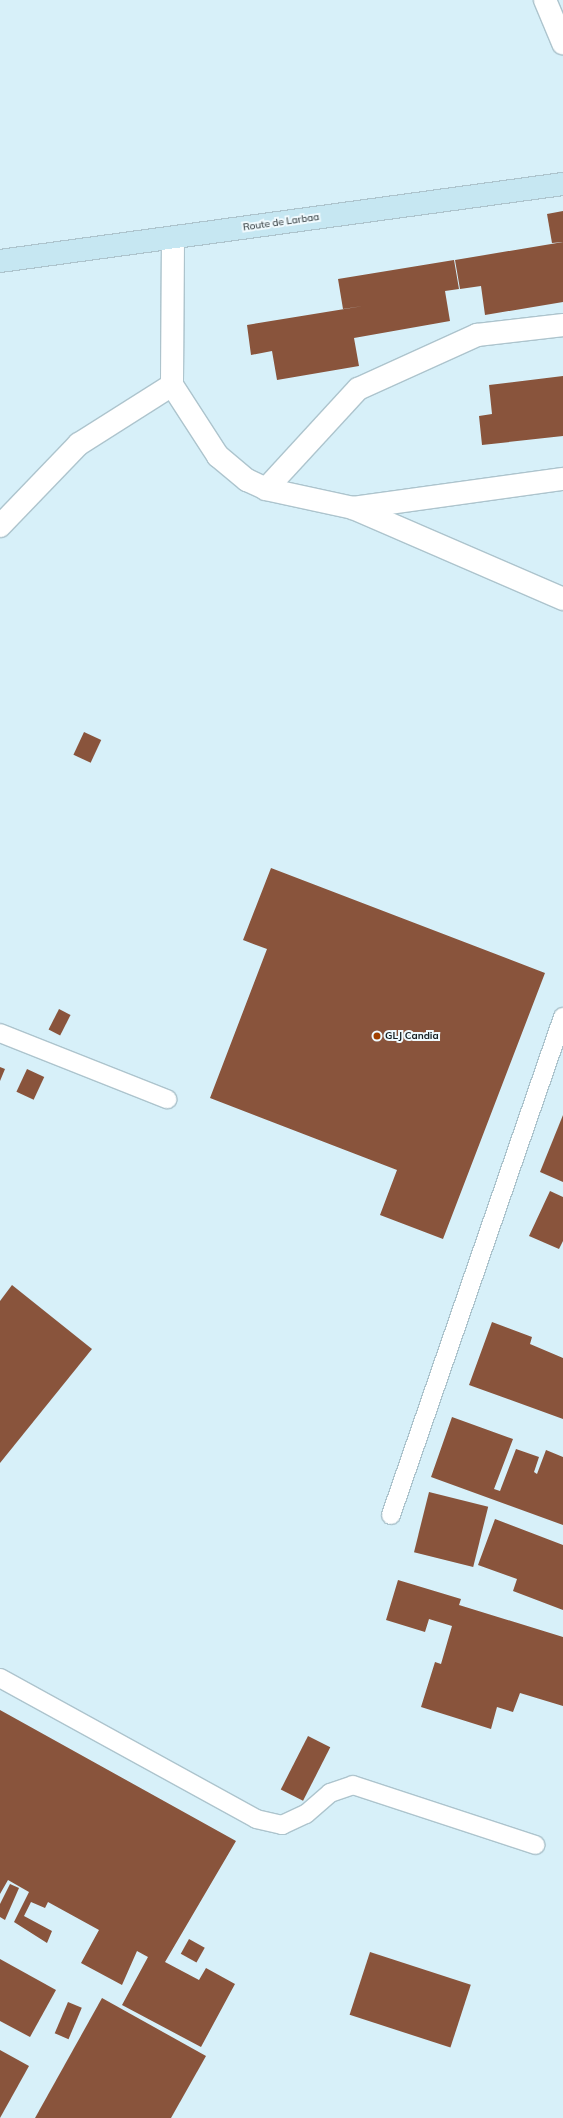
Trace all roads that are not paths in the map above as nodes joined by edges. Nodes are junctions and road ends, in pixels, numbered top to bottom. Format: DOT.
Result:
graph roads {
  1 [pos="545,0"];
  2 [pos="563,43"];
  3 [pos="563,184"];
  4 [pos="173,239"];
  5 [pos="0,261"];
  6 [pos="563,325"];
  7 [pos="172,386"];
  8 [pos="563,479"];
  9 [pos="266,489"];
  10 [pos="353,508"];
  11 [pos="0,526"];
  12 [pos="563,599"];
  13 [pos="563,1017"];
  14 [pos="0,1034"];
  15 [pos="167,1098"];
  16 [pos="391,1515"];
  17 [pos="0,1678"];
  18 [pos="535,1845"];
  1 -- 2 [label="street"];
  3 -- 4 [label="main road, Route de Larbaa"];
  4 -- 5 [label="main road, Route de Larbaa"];
  4 -- 7 [label="street"];
  6 -- 9 [label="street"];
  7 -- 9 [label="street"];
  7 -- 11 [label="street"];
  8 -- 10 [label="street"];
  9 -- 10 [label="street"];
  10 -- 12 [label="street"];
  13 -- 16 [label="lane"];
  14 -- 15 [label="lane"];
  17 -- 18 [label="lane"];
}
